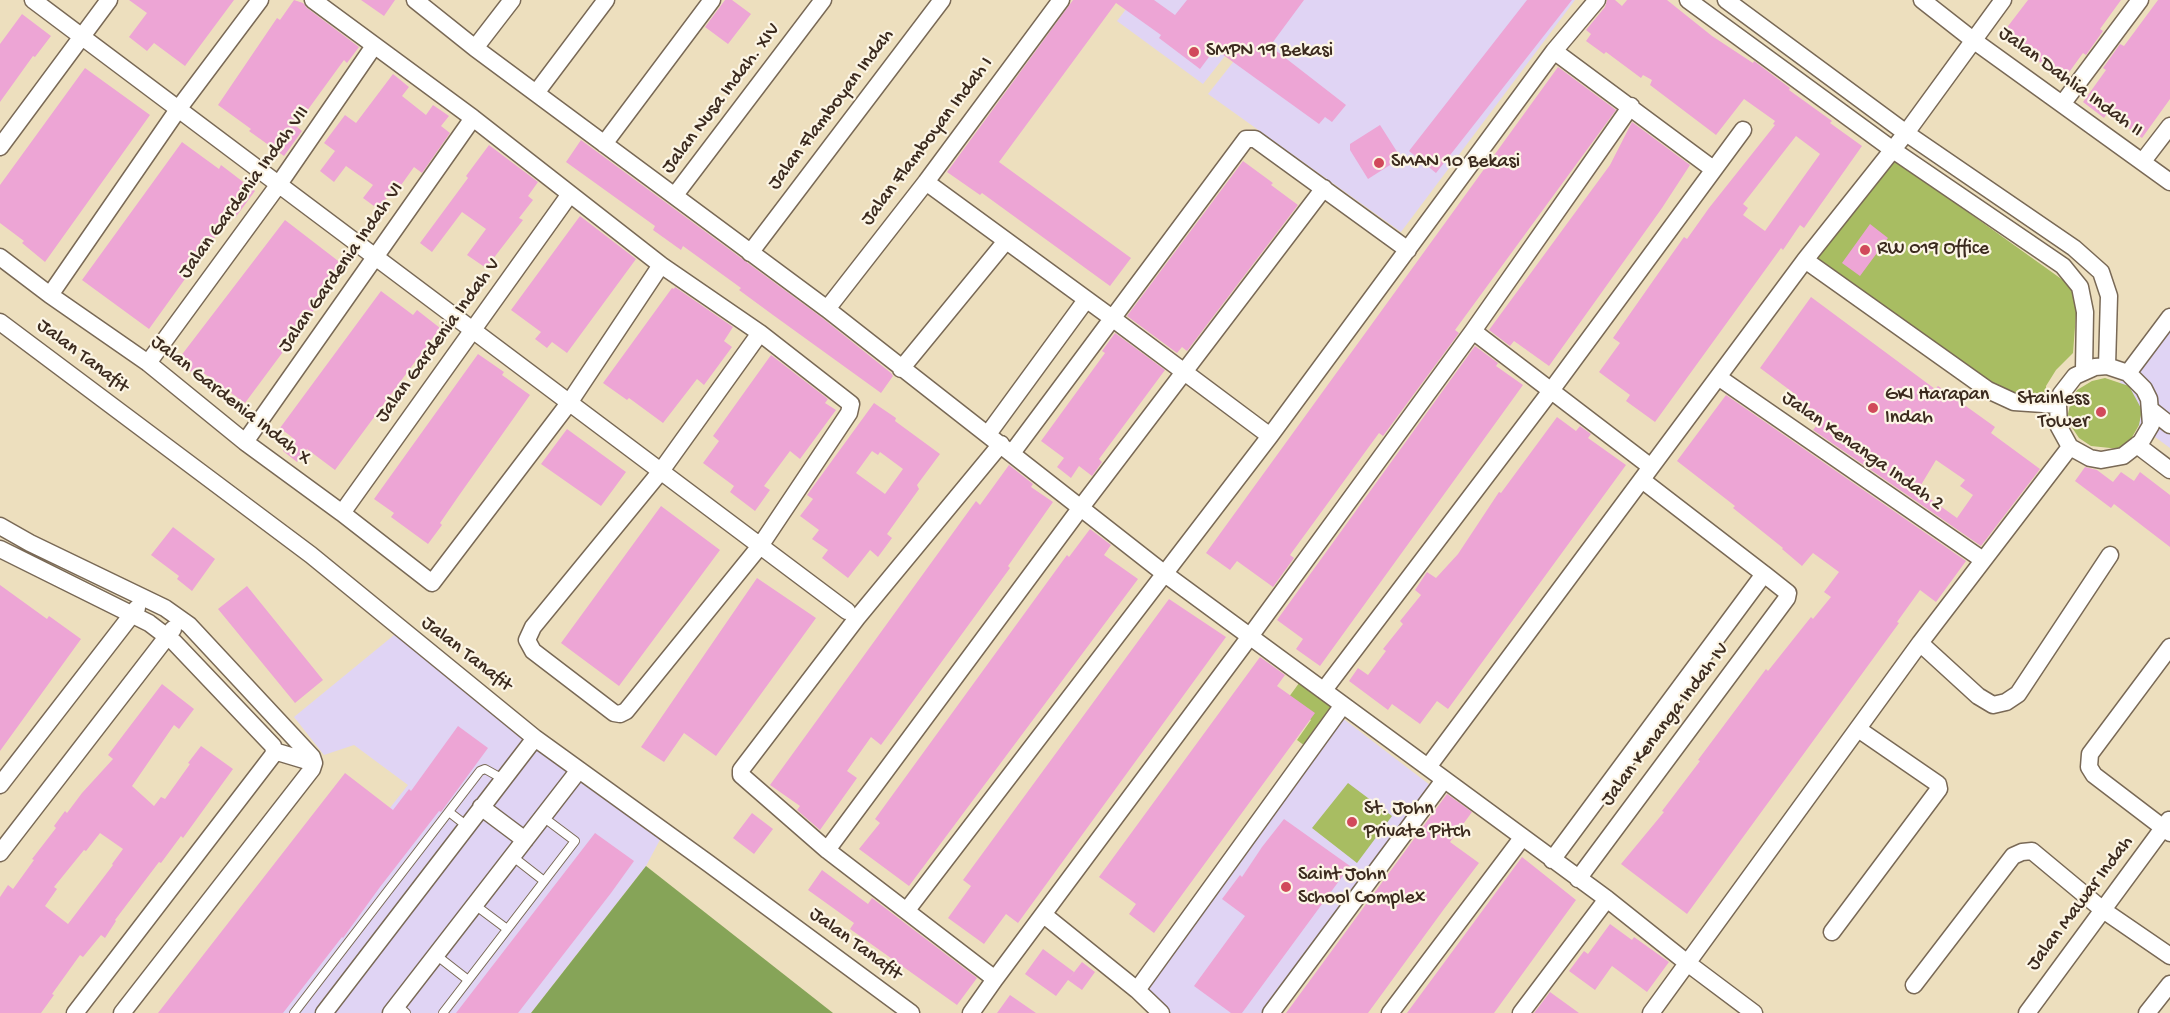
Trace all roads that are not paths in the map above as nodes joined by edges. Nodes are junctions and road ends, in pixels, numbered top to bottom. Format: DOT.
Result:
graph roads {
  1 [pos="33,0"];
  2 [pos="109,0"];
  3 [pos="260,0"];
  4 [pos="312,0"];
  5 [pos="512,0"];
  6 [pos="606,0"];
  7 [pos="712,0"];
  8 [pos="823,0"];
  9 [pos="942,0"];
  10 [pos="1060,0"];
  11 [pos="1597,0"];
  12 [pos="1688,0"];
  13 [pos="1726,0"];
  14 [pos="1922,0"];
  15 [pos="2003,0"];
  16 [pos="2140,0"];
  17 [pos="421,2"];
  18 [pos="82,36"];
  19 [pos="1973,40"];
  20 [pos="374,46"];
  21 [pos="475,48"];
  22 [pos="1554,51"];
  23 [pos="536,93"];
  24 [pos="2062,103"];
  25 [pos="1631,106"];
  26 [pos="179,108"];
  27 [pos="473,118"];
  28 [pos="2170,126"];
  29 [pos="1743,129"];
  30 [pos="1906,134"];
  31 [pos="604,144"];
  32 [pos="0,147"];
  33 [pos="1893,150"];
  34 [pos="2143,161"];
  35 [pos="1713,169"];
  36 [pos="926,182"];
  37 [pos="2170,182"];
  38 [pos="279,184"];
  39 [pos="1324,188"];
  40 [pos="570,194"];
  41 [pos="675,195"];
  42 [pos="1006,242"];
  43 [pos="754,248"];
  44 [pos="1408,250"];
  45 [pos="0,257"];
  46 [pos="376,257"];
  47 [pos="1805,260"];
  48 [pos="661,265"];
  49 [pos="50,295"];
  50 [pos="1086,300"];
  51 [pos="827,309"];
  52 [pos="2170,317"];
  53 [pos="1112,318"];
  54 [pos="0,322"];
  55 [pos="474,330"];
  56 [pos="1473,331"];
  57 [pos="760,333"];
  58 [pos="148,363"];
  59 [pos="2107,366"];
  60 [pos="901,369"];
  61 [pos="2084,370"];
  62 [pos="1184,372"];
  63 [pos="2128,373"];
  64 [pos="1718,377"];
  65 [pos="1550,392"];
  66 [pos="569,403"];
  67 [pos="2058,405"];
  68 [pos="2151,410"];
  69 [pos="2170,425"];
  70 [pos="1270,436"];
  71 [pos="245,442"];
  72 [pos="1000,444"];
  73 [pos="2137,445"];
  74 [pos="2070,447"];
  75 [pos="2170,470"];
  76 [pos="661,471"];
  77 [pos="1646,473"];
  78 [pos="1082,507"];
  79 [pos="342,513"];
  80 [pos="0,526"];
  81 [pos="760,546"];
  82 [pos="0,549"];
  83 [pos="2110,555"];
  84 [pos="1983,560"];
  85 [pos="1165,574"];
  86 [pos="1764,574"];
  87 [pos="145,599"];
  88 [pos="847,611"];
  89 [pos="131,615"];
  90 [pos="181,620"];
  91 [pos="1251,635"];
  92 [pos="167,637"];
  93 [pos="1920,643"];
  94 [pos="2170,647"];
  95 [pos="1324,690"];
  96 [pos="1343,705"];
  97 [pos="1858,729"];
  98 [pos="535,738"];
  99 [pos="274,751"];
  100 [pos="314,763"];
  101 [pos="1428,767"];
  102 [pos="579,770"];
  103 [pos="503,779"];
  104 [pos="1444,780"];
  105 [pos="0,785"];
  106 [pos="481,807"];
  107 [pos="449,812"];
  108 [pos="543,818"];
  109 [pos="467,826"];
  110 [pos="2168,827"];
  111 [pos="1522,838"];
  112 [pos="525,840"];
  113 [pos="827,850"];
  114 [pos="0,853"];
  115 [pos="513,856"];
  116 [pos="1552,860"];
  117 [pos="1578,879"];
  118 [pos="544,881"];
  119 [pos="1607,899"];
  120 [pos="475,905"];
  121 [pos="907,910"];
  122 [pos="2103,910"];
  123 [pos="1044,915"];
  124 [pos="507,929"];
  125 [pos="1832,932"];
  126 [pos="436,955"];
  127 [pos="2170,956"];
  128 [pos="1686,962"];
  129 [pos="995,979"];
  130 [pos="468,980"];
  131 [pos="2170,984"];
  132 [pos="1914,985"];
  133 [pos="1137,990"];
  134 [pos="398,1010"];
  135 [pos="299,1011"];
  136 [pos="328,1012"];
  137 [pos="75,1013"];
  138 [pos="122,1013"];
  139 [pos="443,1013"];
  140 [pos="912,1013"];
  141 [pos="971,1013"];
  142 [pos="1161,1013"];
  143 [pos="1271,1013"];
  144 [pos="1390,1013"];
  145 [pos="1521,1013"];
  146 [pos="1651,1013"];
  147 [pos="1754,1013"];
  148 [pos="2027,1013"];
  149 [pos="2147,1013"];
  1 -- 18 [label="street"];
  2 -- 18 [label="street"];
  3 -- 26 [label="street"];
  4 -- 20 [label="street"];
  5 -- 21 [label="street"];
  6 -- 23 [label="street"];
  7 -- 31 [label="street"];
  8 -- 41 [label="street, Jalan Nusa Indah. XIV"];
  9 -- 43 [label="street, Jalan Flamboyan Indah"];
  10 -- 36 [label="street, Jalan Flamboyan Indah I"];
  11 -- 22 [label="street"];
  12 -- 33 [label="street"];
  13 -- 30 [label="street"];
  14 -- 19 [label="street, Jalan Dahlia Indah II"];
  15 -- 19 [label="street"];
  16 -- 24 [label="street"];
  17 -- 21 [label="street"];
  18 -- 26 [label="street"];
  18 -- 32 [label="street"];
  19 -- 24 [label="street, Jalan Dahlia Indah II"];
  19 -- 30 [label="street"];
  20 -- 27 [label="street"];
  20 -- 38 [label="street, Jalan Gardenia Indah VII"];
  21 -- 23 [label="street"];
  22 -- 25 [label="street"];
  22 -- 44 [label="street"];
  23 -- 31 [label="street"];
  24 -- 34 [label="street, Jalan Dahlia Indah II"];
  25 -- 35 [label="street"];
  25 -- 56 [label="street"];
  26 -- 38 [label="street"];
  26 -- 49 [label="street"];
  27 -- 40 [label="street"];
  27 -- 46 [label="street, Jalan Gardenia Indah VI"];
  28 -- 34 [label="street"];
  29 -- 35 [label="street"];
  30 -- 33 [label="street"];
  30 -- 59 [label="street"];
  31 -- 41 [label="street"];
  33 -- 47 [label="street"];
  33 -- 61 [label="street"];
  34 -- 37 [label="street, Jalan Dahlia Indah II"];
  35 -- 65 [label="street"];
  36 -- 42 [label="street"];
  36 -- 51 [label="street, Jalan Flamboyan Indah I"];
  38 -- 46 [label="street"];
  38 -- 58 [label="street, Jalan Gardenia Indah VII"];
  39 -- 44 [label="street"];
  39 -- 53 [label="street"];
  39 -- 62 [label="street"];
  40 -- 48 [label="street"];
  40 -- 55 [label="street, Jalan Gardenia Indah V"];
  41 -- 43 [label="street"];
  42 -- 50 [label="street"];
  42 -- 60 [label="street"];
  43 -- 51 [label="street"];
  44 -- 70 [label="street"];
  45 -- 49 [label="street, Jalan Gardenia Indah X"];
  46 -- 55 [label="street"];
  46 -- 71 [label="street, Jalan Gardenia Indah VI"];
  47 -- 64 [label="street"];
  47 -- 67 [label="street"];
  48 -- 57 [label="street"];
  48 -- 66 [label="street"];
  49 -- 58 [label="street, Jalan Gardenia Indah X"];
  50 -- 53 [label="street"];
  50 -- 72 [label="street"];
  51 -- 60 [label="street"];
  52 -- 63 [label="street"];
  53 -- 62 [label="street"];
  53 -- 72 [label="street"];
  54 -- 98 [label="street, Jalan Tanafit"];
  55 -- 66 [label="street"];
  55 -- 79 [label="street, Jalan Gardenia Indah V"];
  56 -- 65 [label="street"];
  56 -- 91 [label="street"];
  57 -- 76 [label="street"];
  57 -- 81 [label="street"];
  58 -- 71 [label="street, Jalan Gardenia Indah X"];
  59 -- 61 [label="street"];
  59 -- 63 [label="street"];
  60 -- 72 [label="street"];
  61 -- 67 [label="street"];
  62 -- 70 [label="street"];
  62 -- 78 [label="street"];
  63 -- 68 [label="street"];
  64 -- 77 [label="street"];
  64 -- 84 [label="street, Jalan Kenanga Indah 2"];
  65 -- 77 [label="street"];
  65 -- 95 [label="street"];
  66 -- 76 [label="street"];
  66 -- 79 [label="street, Jalan Gardenia Indah X"];
  67 -- 74 [label="street"];
  68 -- 69 [label="street"];
  68 -- 73 [label="street"];
  70 -- 85 [label="street"];
  71 -- 79 [label="street, Jalan Gardenia Indah X"];
  72 -- 78 [label="street"];
  72 -- 113 [label="street"];
  73 -- 74 [label="street"];
  73 -- 75 [label="street"];
  74 -- 84 [label="street"];
  76 -- 81 [label="street"];
  76 -- 81 [label="street"];
  77 -- 86 [label="street"];
  77 -- 101 [label="street"];
  78 -- 85 [label="street"];
  78 -- 113 [label="street"];
  80 -- 87 [label="street"];
  81 -- 88 [label="street"];
  82 -- 89 [label="street"];
  83 -- 93 [label="street"];
  84 -- 93 [label="street"];
  85 -- 91 [label="street"];
  85 -- 121 [label="street"];
  86 -- 116 [label="street"];
  86 -- 117 [label="street, Jalan Kenanga Indah IV"];
  87 -- 89 [label="street"];
  87 -- 90 [label="street"];
  89 -- 92 [label="street"];
  89 -- 105 [label="street"];
  90 -- 92 [label="street"];
  90 -- 100 [label="street"];
  91 -- 95 [label="street"];
  91 -- 123 [label="street"];
  92 -- 99 [label="street"];
  92 -- 114 [label="street"];
  93 -- 97 [label="street"];
  94 -- 110 [label="street"];
  95 -- 96 [label="street"];
  96 -- 101 [label="street"];
  96 -- 133 [label="street"];
  97 -- 125 [label="street"];
  97 -- 128 [label="street"];
  98 -- 102 [label="street, Jalan Tanafit"];
  98 -- 103 [label="street"];
  99 -- 100 [label="street"];
  99 -- 137 [label="street"];
  100 -- 138 [label="street"];
  101 -- 104 [label="street"];
  102 -- 108 [label="street"];
  102 -- 140 [label="street, Jalan Tanafit"];
  103 -- 106 [label="street"];
  103 -- 107 [label="lane"];
  104 -- 111 [label="street"];
  104 -- 143 [label="street"];
  106 -- 109 [label="street"];
  106 -- 112 [label="street"];
  107 -- 109 [label="lane"];
  107 -- 135 [label="lane"];
  108 -- 112 [label="street"];
  108 -- 118 [label="lane"];
  109 -- 136 [label="street"];
  110 -- 122 [label="street, Jalan Mawar Indah"];
  111 -- 116 [label="street"];
  111 -- 144 [label="street"];
  112 -- 115 [label="street"];
  113 -- 121 [label="street"];
  115 -- 118 [label="lane"];
  115 -- 120 [label="street"];
  116 -- 117 [label="street"];
  117 -- 119 [label="street"];
  118 -- 124 [label="lane"];
  119 -- 128 [label="street"];
  119 -- 145 [label="street"];
  120 -- 124 [label="lane"];
  120 -- 126 [label="street"];
  121 -- 129 [label="street"];
  122 -- 127 [label="street"];
  122 -- 132 [label="street"];
  122 -- 148 [label="street, Jalan Mawar Indah"];
  123 -- 129 [label="street"];
  123 -- 133 [label="street"];
  124 -- 130 [label="lane"];
  126 -- 130 [label="lane"];
  126 -- 134 [label="street"];
  128 -- 146 [label="street"];
  128 -- 147 [label="street"];
  129 -- 141 [label="street"];
  130 -- 139 [label="lane"];
  131 -- 149 [label="street"];
  133 -- 142 [label="street"];
}
